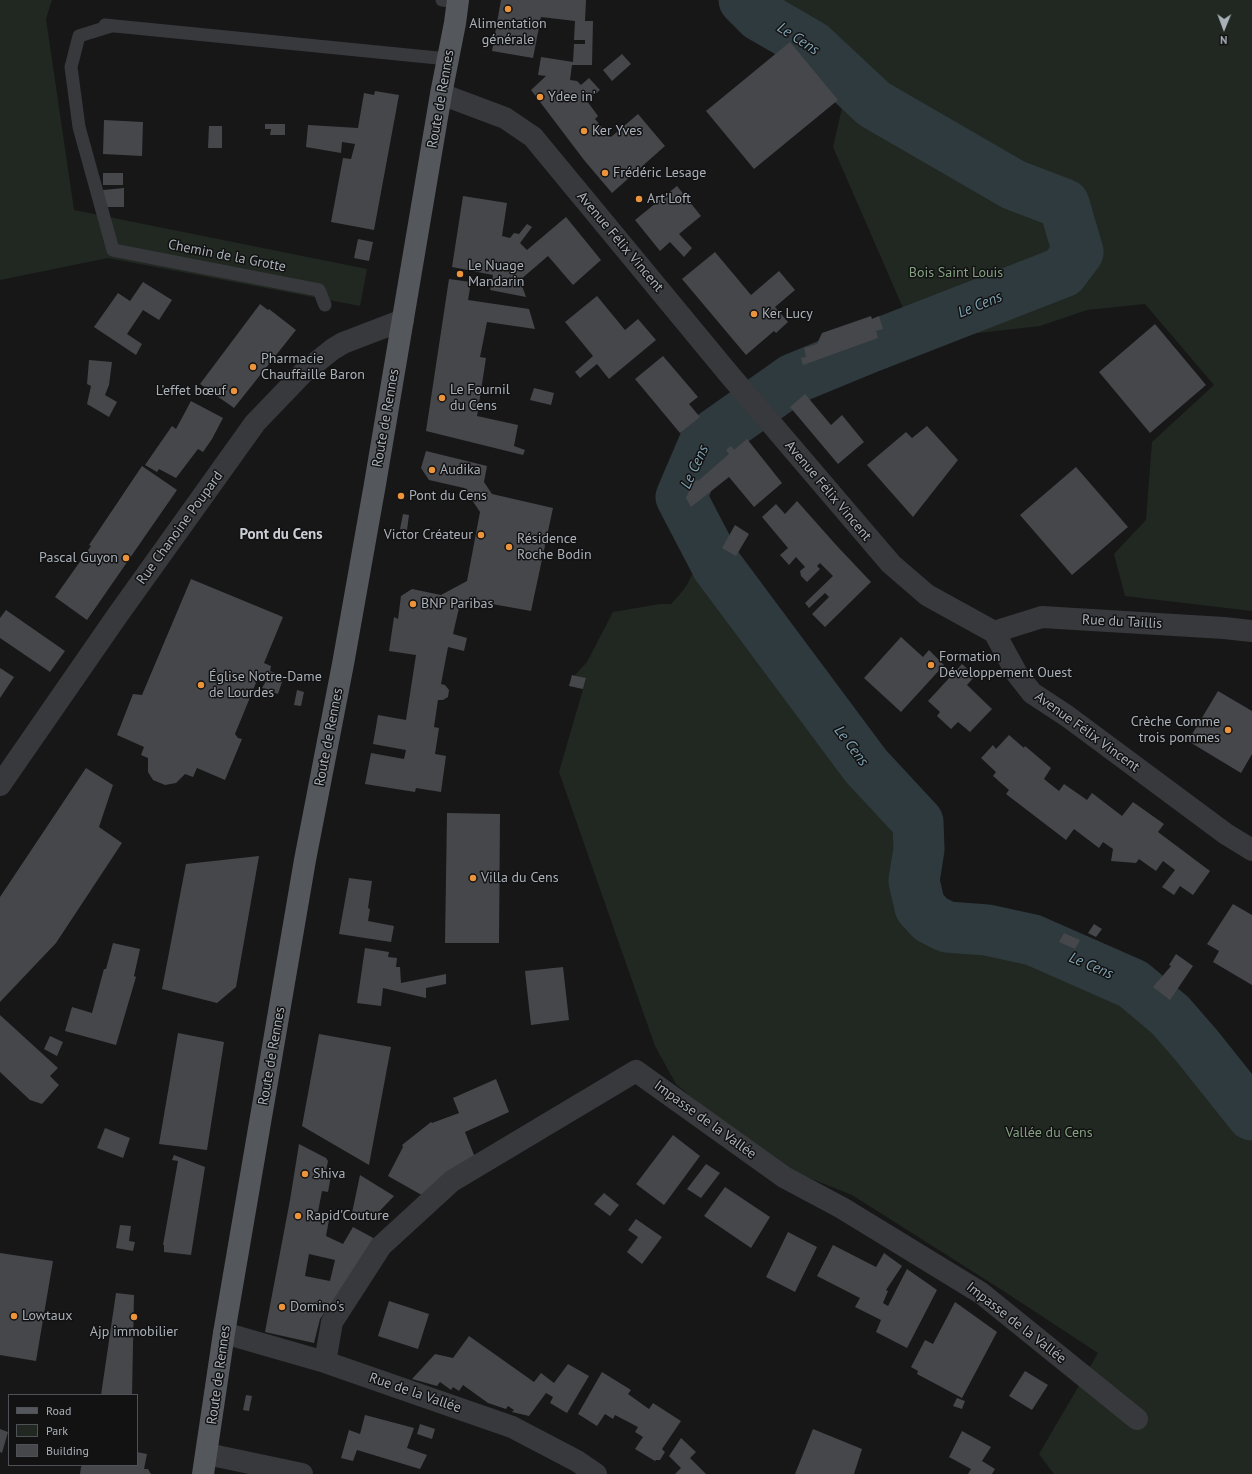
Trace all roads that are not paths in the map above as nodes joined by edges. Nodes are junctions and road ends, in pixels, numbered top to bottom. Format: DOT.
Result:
graph roads {
  1 [pos="452,1"];
  2 [pos="448,59"];
  3 [pos="441,94"];
  4 [pos="325,305"];
  5 [pos="403,320"];
  6 [pos="1252,631"];
  7 [pos="994,632"];
  8 [pos="0,785"];
  9 [pos="1252,850"];
  10 [pos="224,1333"];
  11 [pos="324,1362"];
  12 [pos="1137,1419"];
  13 [pos="205,1464"];
  14 [pos="302,1474"];
  15 [pos="596,1474"];
  1 -- 2 [label="main road, Route de Rennes"];
  2 -- 3 [label="main road, Route de Rennes"];
  2 -- 4 [label="lane, Chemin de la Grotte"];
  3 -- 5 [label="main road, Route de Rennes"];
  3 -- 7 [label="street, Avenue Félix Vincent"];
  5 -- 8 [label="street, Rue Chanoine Poupard"];
  5 -- 10 [label="main road, Route de Rennes"];
  6 -- 7 [label="street, Rue du Taillis"];
  7 -- 9 [label="street, Avenue Félix Vincent"];
  10 -- 11 [label="street, Rue de la Vallée"];
  10 -- 13 [label="main road, Route de Rennes"];
  11 -- 12 [label="street, Impasse de la Vallée"];
  11 -- 15 [label="street, Rue de la Vallée"];
  13 -- 14 [label="street"];
}
